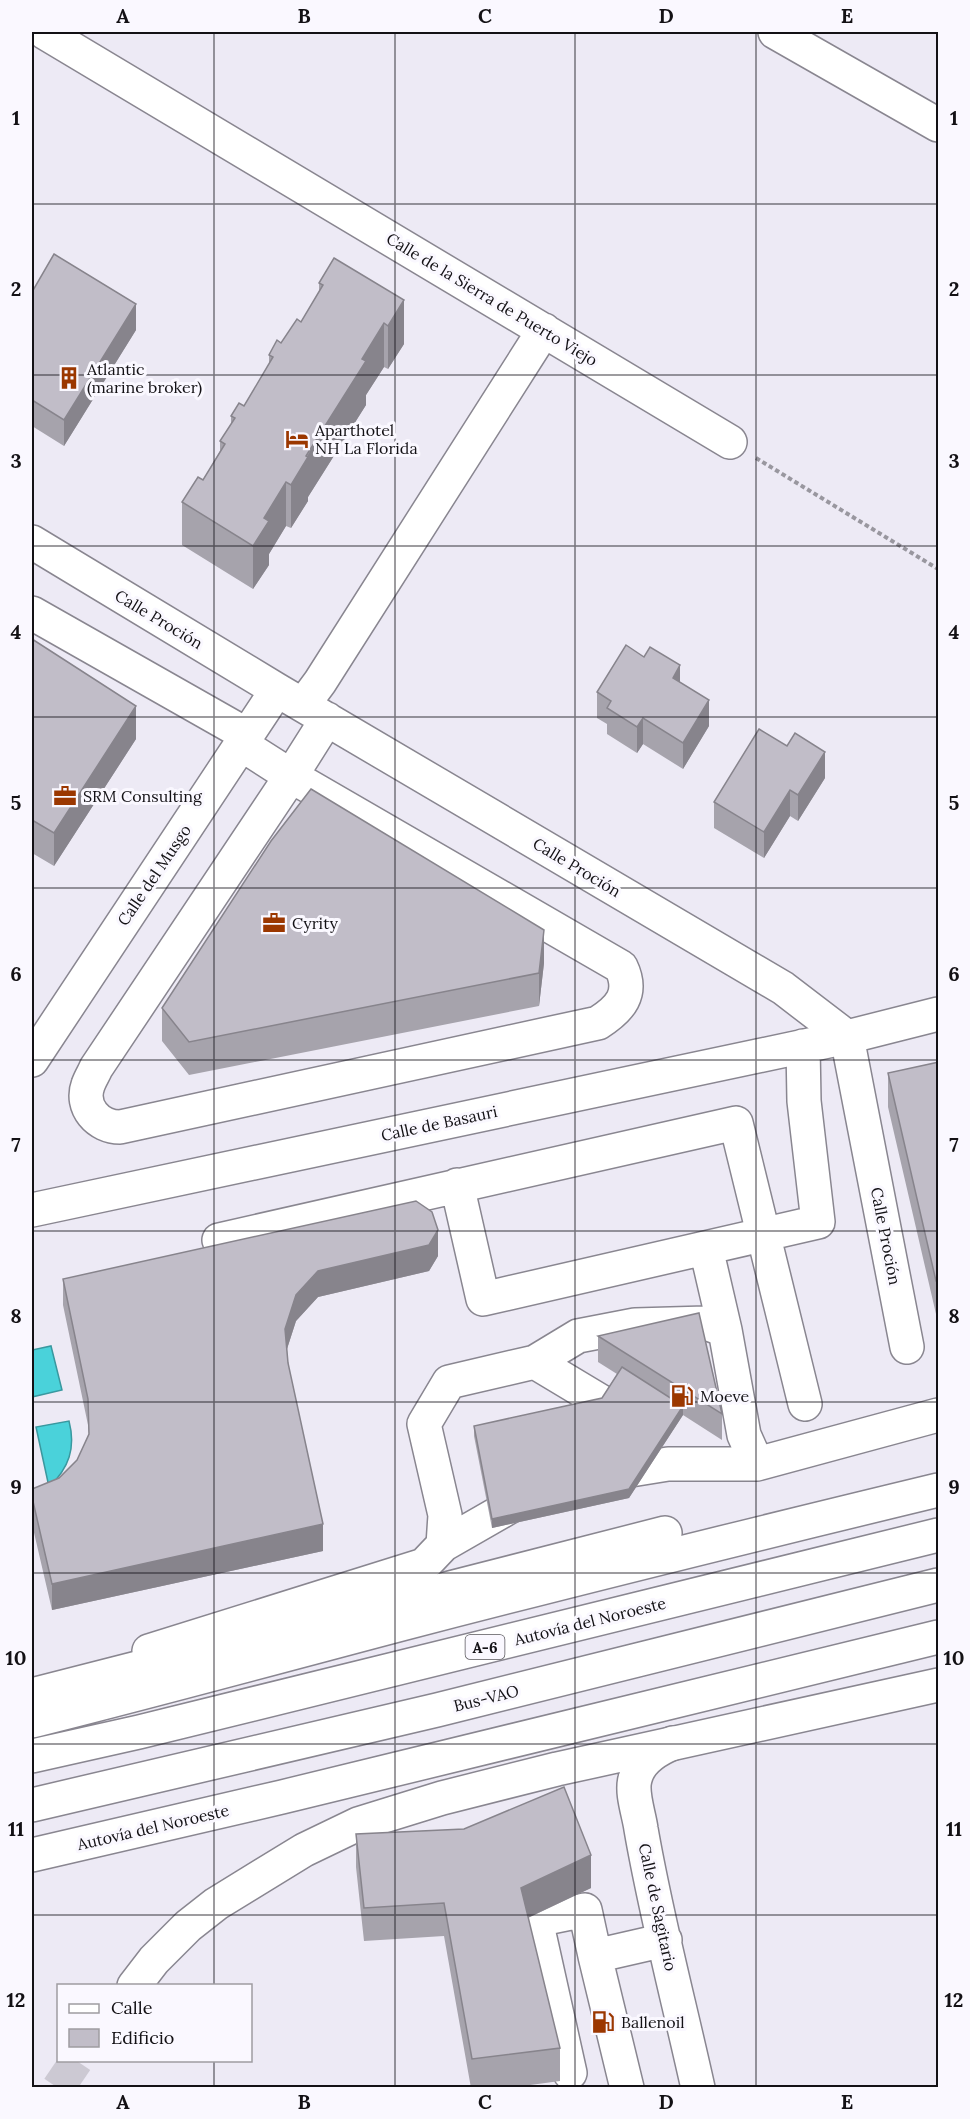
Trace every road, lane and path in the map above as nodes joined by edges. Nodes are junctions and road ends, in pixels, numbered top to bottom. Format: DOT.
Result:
graph roads {
  1 [pos="44,32"];
  2 [pos="775,32"];
  3 [pos="939,125"];
  4 [pos="544,330"];
  5 [pos="730,442"];
  6 [pos="32,542"];
  7 [pos="939,569"];
  8 [pos="32,613"];
  9 [pos="302,705"];
  10 [pos="244,740"];
  11 [pos="291,776"];
  12 [pos="939,1014"];
  13 [pos="847,1037"];
  14 [pos="804,1046"];
  15 [pos="32,1060"];
  16 [pos="457,1185"];
  17 [pos="32,1210"];
  18 [pos="765,1234"];
  19 [pos="219,1240"];
  20 [pos="706,1248"];
  21 [pos="725,1330"];
  22 [pos="908,1347"];
  23 [pos="535,1362"];
  24 [pos="939,1403"];
  25 [pos="805,1404"];
  26 [pos="939,1415"];
  27 [pos="884,1429"];
  28 [pos="757,1464"];
  29 [pos="939,1467"];
  30 [pos="939,1490"];
  31 [pos="939,1535"];
  32 [pos="443,1545"];
  33 [pos="939,1585"];
  34 [pos="939,1637"];
  35 [pos="939,1684"];
  36 [pos="32,1688"];
  37 [pos="32,1695"];
  38 [pos="32,1721"];
  39 [pos="673,1743"];
  40 [pos="32,1756"];
  41 [pos="32,1805"];
  42 [pos="32,1855"];
  43 [pos="665,1940"];
  44 [pos="595,1956"];
  45 [pos="136,1984"];
  46 [pos="570,2073"];
  47 [pos="627,2088"];
  48 [pos="698,2088"];
  1 -- 4 [label="main road, Calle de la Sierra de Puerto Viejo"];
  2 -- 3 [label="main road"];
  4 -- 5 [label="main road, Calle de la Sierra de Puerto Viejo"];
  4 -- 9 [label="main road"];
  5 -- 7 [label="path"];
  6 -- 9 [label="main road, Calle Proción"];
  8 -- 10 [label="main road"];
  9 -- 10 [label="main road, Calle del Musgo"];
  9 -- 11 [label="main road"];
  9 -- 13 [label="main road, Calle Proción"];
  10 -- 11 [label="main road"];
  10 -- 15 [label="main road, Calle del Musgo"];
  11 -- 11 [label="main road"];
  12 -- 13 [label="main road, Calle de Basauri"];
  13 -- 14 [label="main road, Calle de Basauri"];
  13 -- 22 [label="main road, Calle Proción"];
  14 -- 17 [label="main road, Calle de Basauri"];
  14 -- 18 [label="main road"];
  16 -- 18 [label="main road"];
  16 -- 19 [label="main road"];
  16 -- 20 [label="main road"];
  18 -- 20 [label="main road"];
  18 -- 25 [label="main road"];
  20 -- 21 [label="main road"];
  21 -- 23 [label="main road"];
  21 -- 28 [label="main road"];
  23 -- 28 [label="main road"];
  23 -- 32 [label="main road"];
  24 -- 27 [label="main road"];
  26 -- 27 [label="main road"];
  27 -- 28 [label="main road"];
  28 -- 32 [label="main road"];
  29 -- 37 [label="main road"];
  30 -- 38 [label="main road"];
  31 -- 40 [label="main road, Autovía del Noroeste / A-6"];
  32 -- 36 [label="main road"];
  33 -- 41 [label="main road, Bus-VAO"];
  34 -- 42 [label="main road, Autovía del Noroeste"];
  35 -- 39 [label="main road"];
  39 -- 43 [label="main road, Calle de Sagitario"];
  39 -- 45 [label="main road"];
  43 -- 44 [label="main road"];
  43 -- 48 [label="main road, Calle de Sagitario"];
  44 -- 46 [label="main road"];
  44 -- 47 [label="main road"];
}
